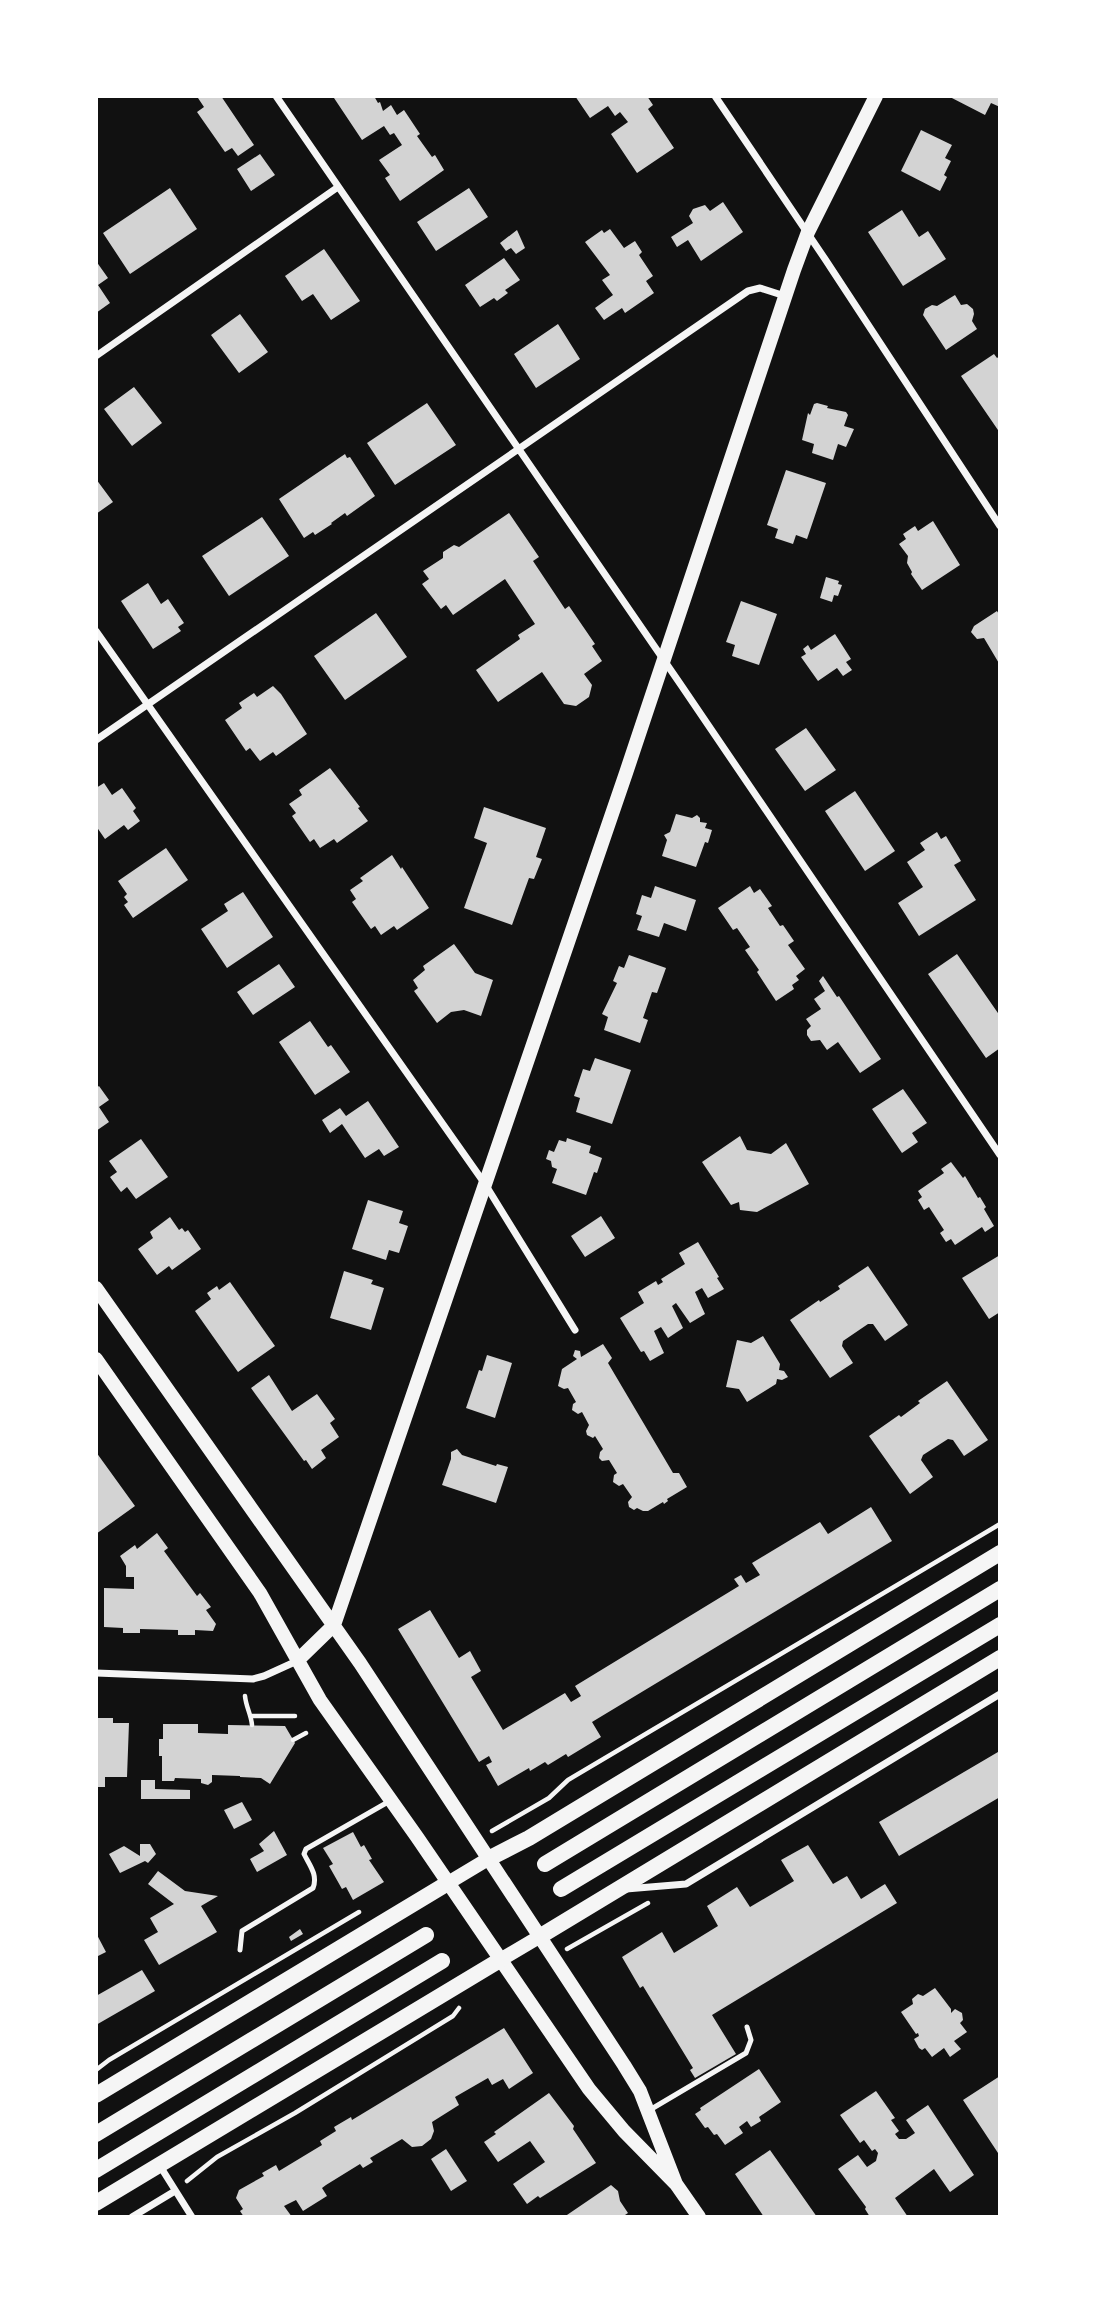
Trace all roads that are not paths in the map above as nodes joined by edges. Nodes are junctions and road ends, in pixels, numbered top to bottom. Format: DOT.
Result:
graph roads {
  1 [pos="276,96"];
  2 [pos="715,96"];
  3 [pos="876,96"];
  4 [pos="338,187"];
  5 [pos="807,232"];
  6 [pos="785,296"];
  7 [pos="96,356"];
  8 [pos="519,451"];
  9 [pos="1000,526"];
  10 [pos="96,631"];
  11 [pos="664,660"];
  12 [pos="147,704"];
  13 [pos="96,740"];
  14 [pos="1000,1155"];
  15 [pos="485,1185"];
  16 [pos="96,1288"];
  17 [pos="575,1330"];
  18 [pos="96,1359"];
  19 [pos="1000,1553"];
  20 [pos="1000,1589"];
  21 [pos="334,1625"];
  22 [pos="1000,1625"];
  23 [pos="1000,1658"];
  24 [pos="298,1660"];
  25 [pos="96,1673"];
  26 [pos="1000,1694"];
  27 [pos="391,1800"];
  28 [pos="488,1858"];
  29 [pos="545,1864"];
  30 [pos="448,1883"];
  31 [pos="561,1889"];
  32 [pos="616,1890"];
  33 [pos="426,1935"];
  34 [pos="539,1937"];
  35 [pos="240,1950"];
  36 [pos="500,1960"];
  37 [pos="442,1961"];
  38 [pos="747,2027"];
  39 [pos="96,2095"];
  40 [pos="648,2111"];
  41 [pos="96,2134"];
  42 [pos="160,2165"];
  43 [pos="96,2170"];
  44 [pos="676,2184"];
  45 [pos="175,2191"];
  46 [pos="96,2203"];
  47 [pos="132,2217"];
  48 [pos="191,2217"];
  49 [pos="699,2217"];
  1 -- 4 [label="street"];
  2 -- 5 [label="street"];
  3 -- 5 [label="main road"];
  4 -- 7 [label="street"];
  4 -- 8 [label="street"];
  5 -- 6 [label="main road"];
  5 -- 9 [label="street"];
  6 -- 8 [label="street"];
  6 -- 11 [label="main road"];
  8 -- 11 [label="street"];
  8 -- 12 [label="street"];
  10 -- 12 [label="street"];
  11 -- 14 [label="street"];
  11 -- 15 [label="main road"];
  12 -- 13 [label="street"];
  12 -- 15 [label="street"];
  15 -- 17 [label="street"];
  15 -- 21 [label="main road"];
  16 -- 21 [label="main road"];
  18 -- 24 [label="main road"];
  19 -- 28 [label="main road"];
  20 -- 29 [label="main road"];
  21 -- 24 [label="main road"];
  21 -- 28 [label="main road"];
  22 -- 31 [label="main road"];
  23 -- 32 [label="main road"];
  24 -- 25 [label="street"];
  24 -- 27 [label="main road"];
  26 -- 32 [label="street"];
  27 -- 30 [label="main road"];
  27 -- 35 [label="lane"];
  28 -- 30 [label="main road"];
  28 -- 34 [label="main road"];
  30 -- 36 [label="main road"];
  30 -- 39 [label="main road"];
  32 -- 34 [label="main road"];
  33 -- 41 [label="main road"];
  34 -- 36 [label="main road"];
  34 -- 40 [label="main road"];
  36 -- 42 [label="main road"];
  36 -- 44 [label="main road"];
  37 -- 43 [label="main road"];
  38 -- 40 [label="lane"];
  40 -- 44 [label="main road"];
  42 -- 45 [label="street"];
  42 -- 46 [label="main road"];
  44 -- 49 [label="main road"];
  45 -- 47 [label="street"];
  45 -- 48 [label="street"];
}
